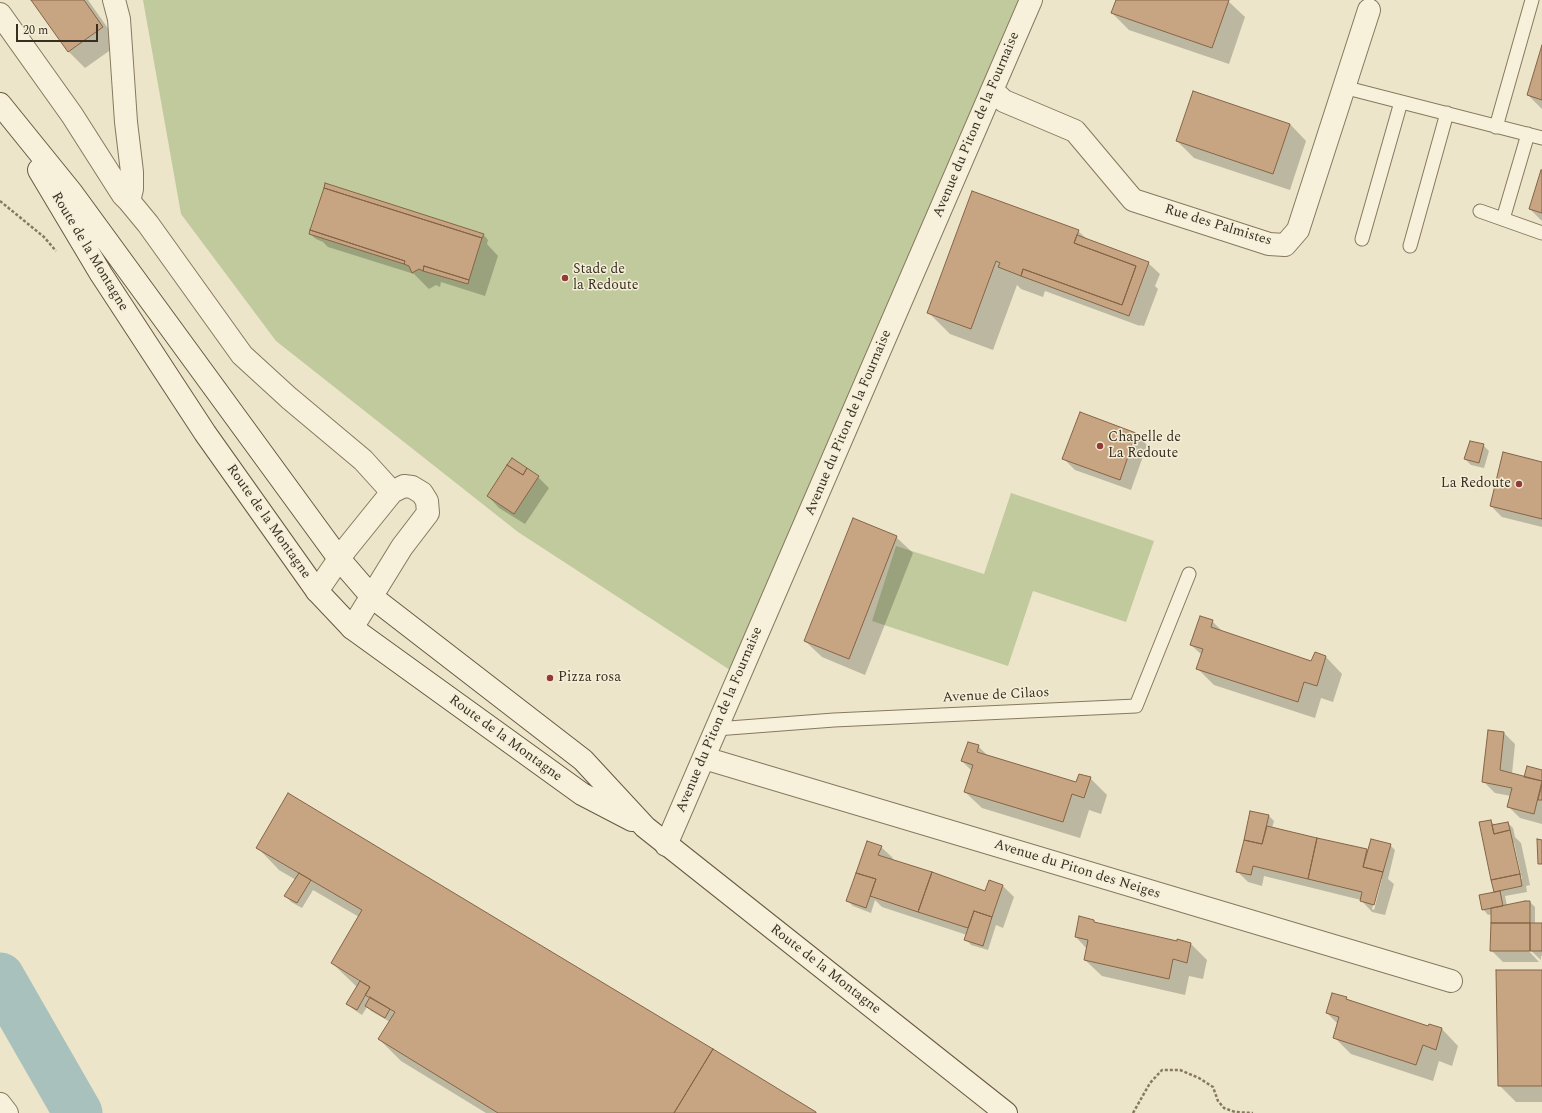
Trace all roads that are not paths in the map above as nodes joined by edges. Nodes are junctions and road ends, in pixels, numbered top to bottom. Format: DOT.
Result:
graph roads {
  1 [pos="114,0"];
  2 [pos="1031,0"];
  3 [pos="1532,0"];
  4 [pos="1369,5"];
  5 [pos="0,14"];
  6 [pos="1343,88"];
  7 [pos="992,90"];
  8 [pos="1401,102"];
  9 [pos="2,107"];
  10 [pos="1446,113"];
  11 [pos="1496,127"];
  12 [pos="1528,134"];
  13 [pos="1542,138"];
  14 [pos="129,201"];
  15 [pos="1480,210"];
  16 [pos="1503,219"];
  17 [pos="1542,233"];
  18 [pos="1362,239"];
  19 [pos="1410,246"];
  20 [pos="392,492"];
  21 [pos="340,560"];
  22 [pos="1189,574"];
  23 [pos="317,591"];
  24 [pos="372,597"];
  25 [pos="352,628"];
  26 [pos="716,729"];
  27 [pos="704,758"];
  28 [pos="645,827"];
  29 [pos="666,845"];
  30 [pos="1451,981"];
  31 [pos="0,1104"];
  32 [pos="7,1113"];
  33 [pos="1006,1113"];
  1 -- 14 [label="street"];
  2 -- 7 [label="street, Avenue du Piton de la Fournaise"];
  3 -- 11 [label="lane"];
  4 -- 6 [label="street, Rue des Palmistes"];
  5 -- 14 [label="street"];
  6 -- 7 [label="street, Rue des Palmistes"];
  6 -- 8 [label="lane"];
  7 -- 26 [label="street, Avenue du Piton de la Fournaise"];
  8 -- 10 [label="lane"];
  8 -- 18 [label="lane"];
  9 -- 21 [label="street, Route de la Montagne"];
  9 -- 23 [label="street, Route de la Montagne"];
  10 -- 11 [label="lane"];
  10 -- 19 [label="lane"];
  11 -- 12 [label="lane"];
  12 -- 13 [label="lane"];
  12 -- 16 [label="lane"];
  14 -- 20 [label="street"];
  15 -- 16 [label="lane"];
  16 -- 17 [label="lane"];
  20 -- 21 [label="street"];
  20 -- 24 [label="street"];
  21 -- 23 [label="street"];
  21 -- 24 [label="street, Route de la Montagne"];
  22 -- 26 [label="lane, Avenue de Cilaos"];
  23 -- 25 [label="street, Route de la Montagne"];
  24 -- 25 [label="street"];
  24 -- 28 [label="street, Route de la Montagne"];
  25 -- 28 [label="street, Route de la Montagne"];
  26 -- 27 [label="street, Avenue du Piton de la Fournaise"];
  27 -- 29 [label="street, Avenue du Piton de la Fournaise"];
  27 -- 30 [label="street, Avenue du Piton des Neiges"];
  28 -- 29 [label="street, Route de la Montagne"];
  29 -- 33 [label="street, Route de la Montagne"];
  31 -- 32 [label="street"];
}
